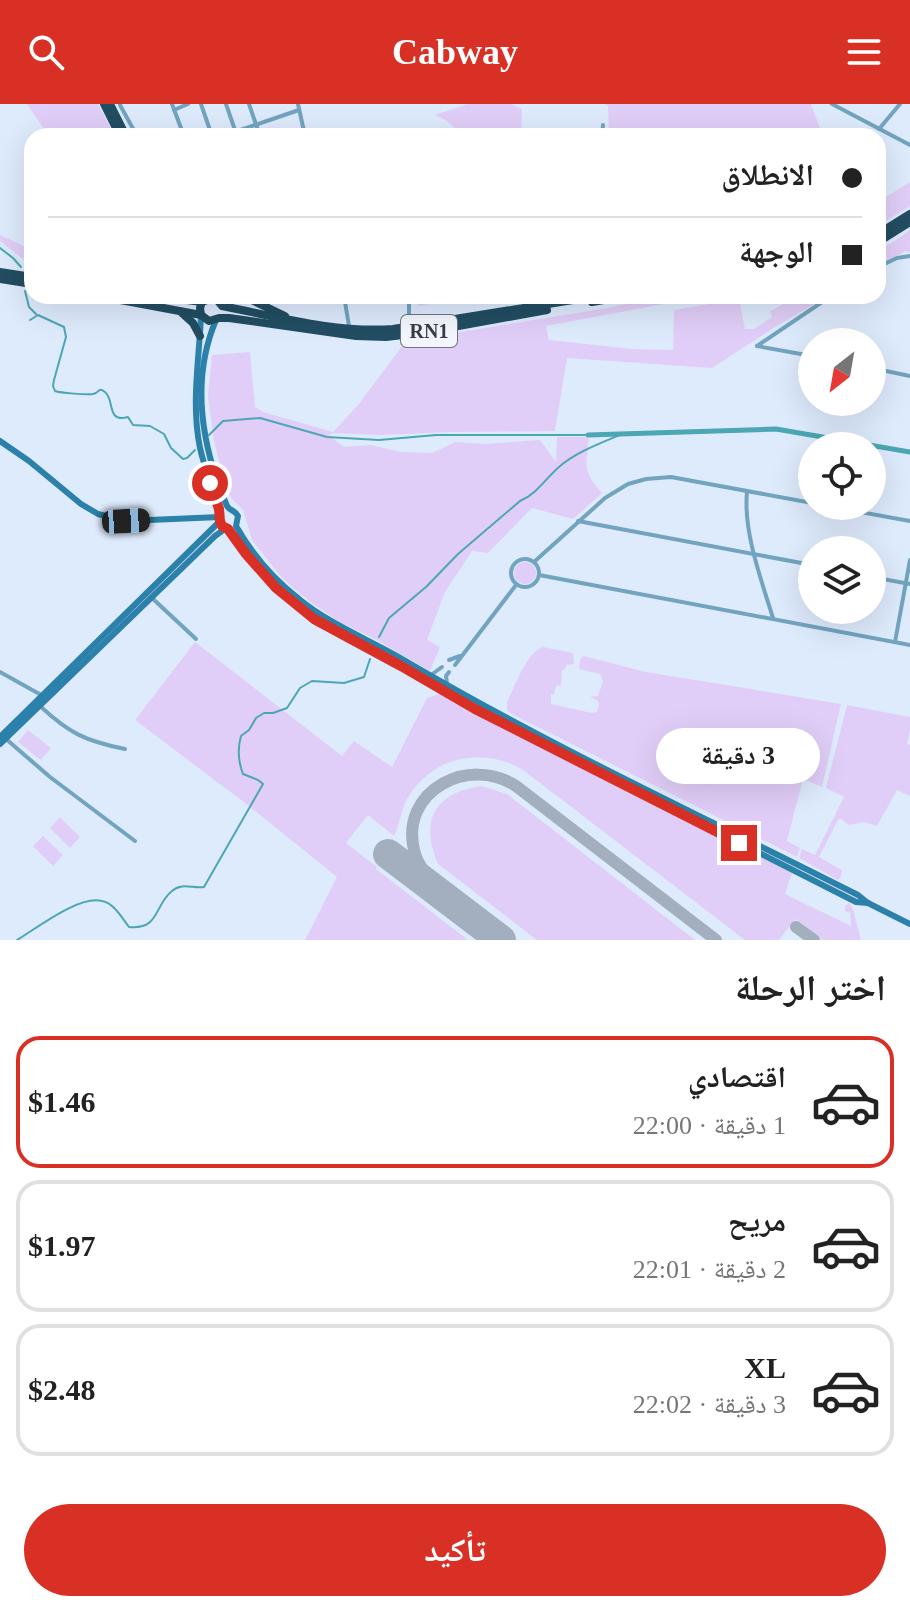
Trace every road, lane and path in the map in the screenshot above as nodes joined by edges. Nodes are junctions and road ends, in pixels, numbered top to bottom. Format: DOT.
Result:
graph roads {
  1 [pos="188,104"];
  2 [pos="201,104"];
  3 [pos="226,104"];
  4 [pos="250,104"];
  5 [pos="832,104"];
  6 [pos="900,104"];
  7 [pos="114,105"];
  8 [pos="173,107"];
  9 [pos="298,107"];
  10 [pos="256,125"];
  11 [pos="603,125"];
  12 [pos="126,128"];
  13 [pos="126,128"];
  14 [pos="181,128"];
  15 [pos="209,128"];
  16 [pos="234,128"];
  17 [pos="249,128"];
  18 [pos="257,128"];
  19 [pos="303,128"];
  20 [pos="603,128"];
  21 [pos="877,128"];
  22 [pos="880,128"];
  23 [pos="886,133"];
  24 [pos="910,145"];
  25 [pos="910,214"];
  26 [pos="910,222"];
  27 [pos="886,229"];
  28 [pos="886,237"];
  29 [pos="910,256"];
  30 [pos="886,263"];
  31 [pos="0,272"];
  32 [pos="24,276"];
  33 [pos="0,279"];
  34 [pos="24,283"];
  35 [pos="141,304"];
  36 [pos="202,304"];
  37 [pos="260,304"];
  38 [pos="344,304"];
  39 [pos="409,304"];
  40 [pos="548,304"];
  41 [pos="581,304"];
  42 [pos="819,304"];
  43 [pos="222,306"];
  44 [pos="178,311"];
  45 [pos="201,316"];
  46 [pos="222,319"];
  47 [pos="293,320"];
  48 [pos="409,326"];
  49 [pos="349,329"];
  50 [pos="212,330"];
  51 [pos="200,336"];
  52 [pos="798,353"];
  53 [pos="886,371"];
  54 [pos="910,376"];
  55 [pos="0,441"];
  56 [pos="747,492"];
  57 [pos="798,501"];
  58 [pos="229,510"];
  59 [pos="220,517"];
  60 [pos="886,517"];
  61 [pos="578,521"];
  62 [pos="910,521"];
  63 [pos="230,527"];
  64 [pos="755,554"];
  65 [pos="910,560"];
  66 [pos="534,562"];
  67 [pos="798,562"];
  68 [pos="539,575"];
  69 [pos="886,579"];
  70 [pos="908,583"];
  71 [pos="516,585"];
  72 [pos="150,595"];
  73 [pos="773,619"];
  74 [pos="196,639"];
  75 [pos="895,642"];
  76 [pos="910,645"];
  77 [pos="462,655"];
  78 [pos="449,660"];
  79 [pos="455,665"];
  80 [pos="442,667"];
  81 [pos="0,672"];
  82 [pos="432,677"];
  83 [pos="447,686"];
  84 [pos="43,696"];
  85 [pos="40,706"];
  86 [pos="496,716"];
  87 [pos="2,740"];
  88 [pos="125,749"];
  89 [pos="135,841"];
  90 [pos="910,924"];
  1 -- 8 [label="street"];
  2 -- 15 [label="street"];
  3 -- 16 [label="street"];
  4 -- 10 [label="street"];
  5 -- 21 [label="street"];
  6 -- 22 [label="street"];
  7 -- 12 [label="highway"];
  7 -- 13 [label="street"];
  8 -- 14 [label="street"];
  9 -- 10 [label="street"];
  9 -- 19 [label="street"];
  10 -- 17 [label="street"];
  10 -- 18 [label="street"];
  11 -- 20 [label="street"];
  23 -- 24 [label="street"];
  25 -- 27 [label="highway"];
  26 -- 28 [label="highway"];
  29 -- 30 [label="street"];
  31 -- 32 [label="highway"];
  33 -- 34 [label="highway"];
  35 -- 44 [label="highway, RN1"];
  36 -- 45 [label="highway"];
  37 -- 47 [label="highway"];
  38 -- 49 [label="street"];
  39 -- 48 [label="street"];
  40 -- 48 [label="highway, RN1"];
  41 -- 46 [label="highway, RN1"];
  42 -- 52 [label="street"];
  43 -- 46 [label="highway"];
  43 -- 47 [label="highway, RN1"];
  44 -- 45 [label="highway, RN1"];
  44 -- 51 [label="highway"];
  45 -- 46 [label="highway, RN1"];
  45 -- 51 [label="street"];
  46 -- 50 [label="highway"];
  47 -- 49 [label="highway, RN1"];
  48 -- 49 [label="highway, RN1"];
  50 -- 58 [label="street"];
  51 -- 59 [label="street"];
  53 -- 54 [label="street"];
  55 -- 59 [label="street"];
  56 -- 57 [label="street"];
  56 -- 61 [label="street"];
  56 -- 64 [label="street"];
  58 -- 59 [label="street"];
  58 -- 63 [label="street"];
  59 -- 63 [label="street"];
  59 -- 72 [label="street"];
  60 -- 62 [label="street"];
  61 -- 64 [label="street"];
  61 -- 66 [label="street"];
  63 -- 72 [label="street"];
  63 -- 82 [label="street"];
  63 -- 86 [label="street"];
  64 -- 67 [label="street"];
  64 -- 73 [label="street"];
  65 -- 70 [label="street"];
  66 -- 68 [label="street"];
  66 -- 71 [label="street"];
  68 -- 71 [label="street"];
  68 -- 73 [label="street"];
  69 -- 70 [label="street"];
  70 -- 75 [label="street"];
  71 -- 77 [label="street"];
  72 -- 74 [label="street"];
  72 -- 84 [label="street"];
  72 -- 85 [label="street"];
  73 -- 75 [label="street"];
  75 -- 76 [label="street"];
  77 -- 78 [label="street"];
  77 -- 79 [label="street"];
  80 -- 82 [label="street"];
  81 -- 84 [label="street"];
  82 -- 83 [label="street"];
  82 -- 83 [label="street"];
  83 -- 86 [label="street"];
  84 -- 87 [label="street"];
  85 -- 87 [label="street"];
  85 -- 88 [label="street"];
  86 -- 90 [label="street"];
  87 -- 89 [label="street"];
}
